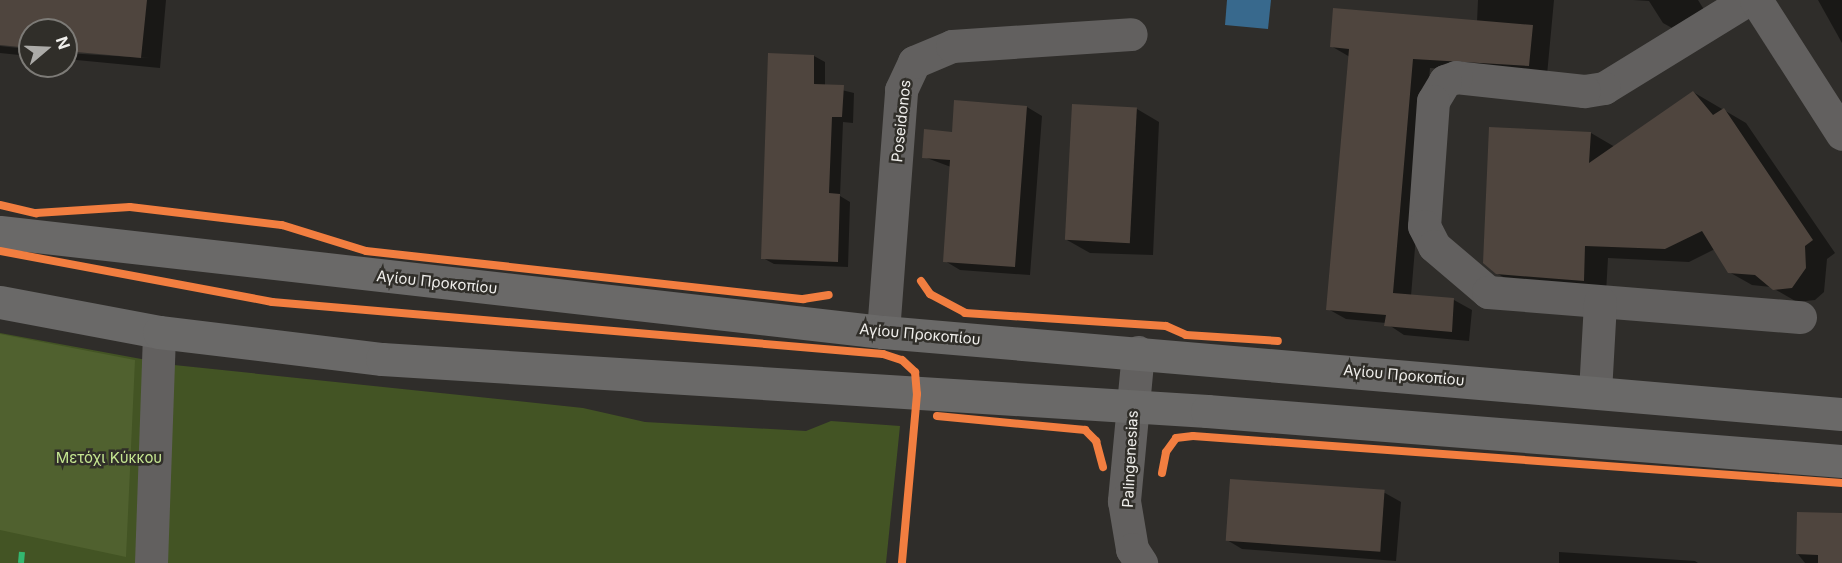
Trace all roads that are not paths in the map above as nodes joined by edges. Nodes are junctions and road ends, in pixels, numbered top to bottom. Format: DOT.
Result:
graph roads {
  1 [pos="1747,0"];
  2 [pos="1756,0"];
  3 [pos="1131,34"];
  4 [pos="1842,134"];
  5 [pos="0,232"];
  6 [pos="0,302"];
  7 [pos="1600,302"];
  8 [pos="1800,317"];
  9 [pos="159,332"];
  10 [pos="883,332"];
  11 [pos="1138,352"];
  12 [pos="1595,392"];
  13 [pos="1133,406"];
  14 [pos="1840,413"];
  15 [pos="1842,461"];
  16 [pos="151,563"];
  17 [pos="1141,563"];
  1 -- 7 [label="street"];
  2 -- 4 [label="street"];
  3 -- 10 [label="street, Poseidonos"];
  5 -- 10 [label="main road, Αγίου Προκοπίου"];
  6 -- 9 [label="main road"];
  7 -- 8 [label="street"];
  7 -- 12 [label="street"];
  9 -- 13 [label="main road"];
  9 -- 16 [label="street"];
  10 -- 11 [label="main road, Αγίου Προκοπίου"];
  11 -- 12 [label="main road, Αγίου Προκοπίου"];
  11 -- 13 [label="street, Palingenesias"];
  12 -- 14 [label="main road, Αγίου Προκοπίου"];
  13 -- 15 [label="main road"];
  13 -- 17 [label="street, Palingenesias"];
}
